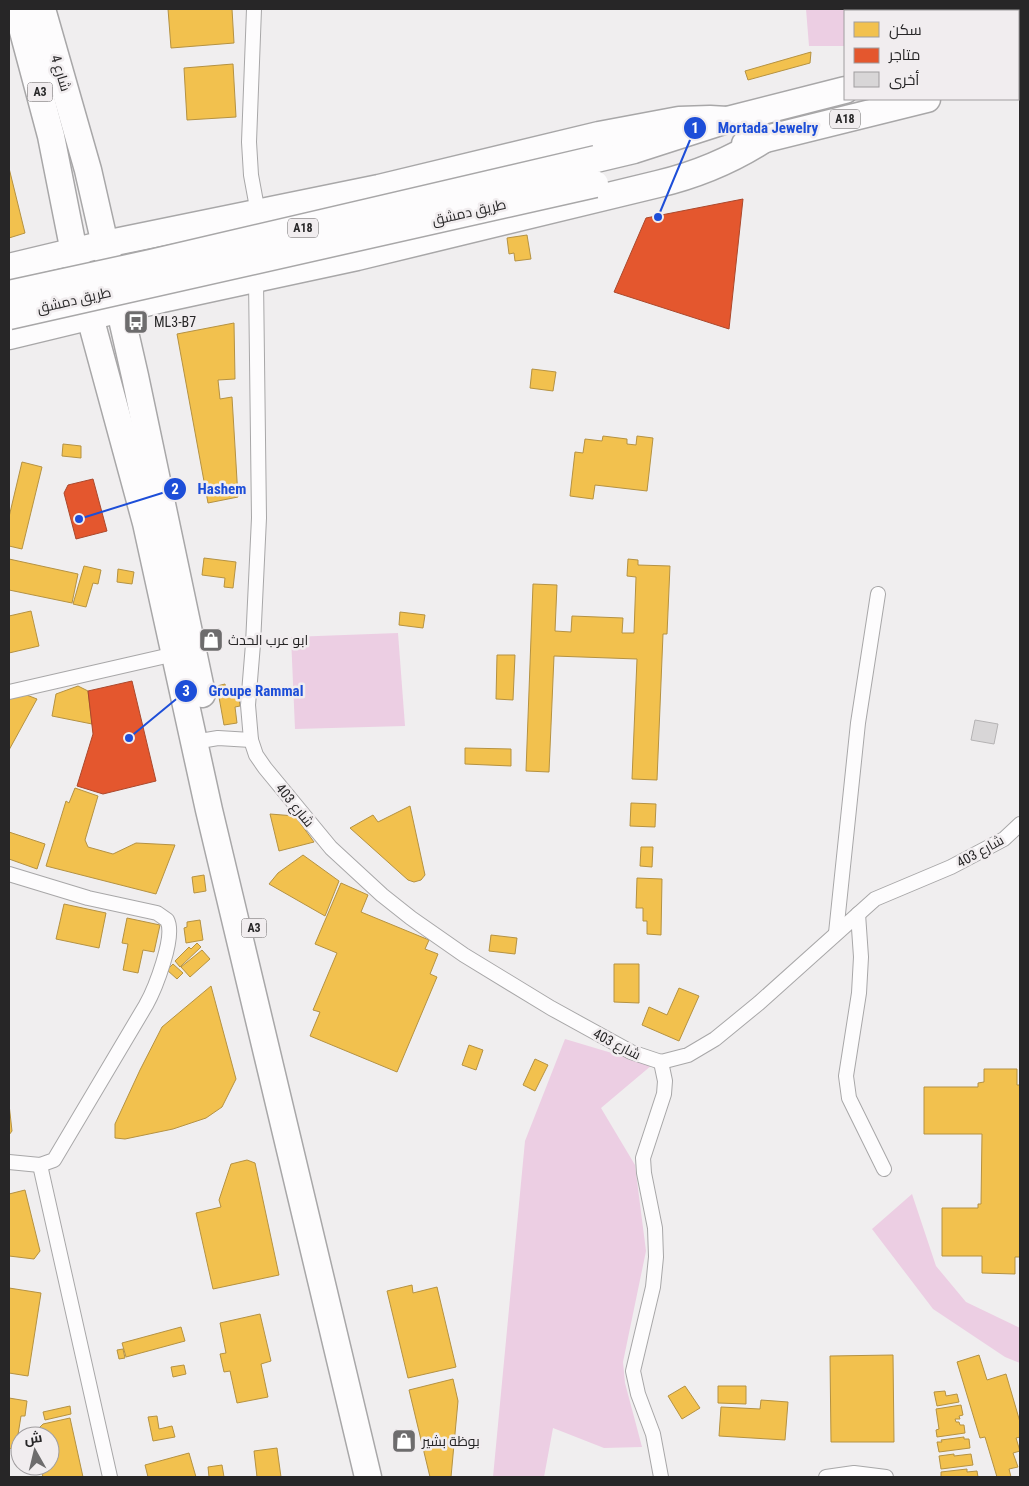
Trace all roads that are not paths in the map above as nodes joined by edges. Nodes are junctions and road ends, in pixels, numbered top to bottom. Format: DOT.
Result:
graph roads {
  1 [pos="17,9"];
  2 [pos="42,9"];
  3 [pos="254,9"];
  4 [pos="844,90"];
  5 [pos="923,100"];
  6 [pos="727,120"];
  7 [pos="763,140"];
  8 [pos="88,170"];
  9 [pos="595,171"];
  10 [pos="60,176"];
  11 [pos="258,214"];
  12 [pos="207,224"];
  13 [pos="163,232"];
  14 [pos="105,244"];
  15 [pos="74,252"];
  16 [pos="9,267"];
  17 [pos="9,277"];
  18 [pos="256,280"];
  19 [pos="217,287"];
  20 [pos="9,294"];
  21 [pos="162,299"];
  22 [pos="119,309"];
  23 [pos="9,316"];
  24 [pos="90,317"];
  25 [pos="16,333"];
  26 [pos="135,376"];
  27 [pos="107,382"];
  28 [pos="878,594"];
  29 [pos="175,654"];
  30 [pos="9,692"];
  31 [pos="251,740"];
  32 [pos="202,741"];
  33 [pos="1020,824"];
  34 [pos="9,874"];
  35 [pos="858,914"];
  36 [pos="836,933"];
  37 [pos="661,1062"];
  38 [pos="9,1162"];
  39 [pos="40,1165"];
  40 [pos="884,1169"];
  41 [pos="110,1477"];
  42 [pos="368,1477"];
  43 [pos="384,1477"];
  44 [pos="661,1477"];
  45 [pos="826,1477"];
  46 [pos="886,1477"];
  1 -- 10 [label="highway, A3"];
  2 -- 8 [label="highway, شارع 4 / A3"];
  3 -- 11 [label="street"];
  4 -- 6 [label="highway, طريق دمشق / A18"];
  5 -- 7 [label="highway, طريق دمشق / A18"];
  6 -- 9 [label="highway, طريق دمشق / A18"];
  6 -- 11 [label="highway"];
  7 -- 9 [label="highway, طريق دمشق / A18"];
  7 -- 18 [label="highway"];
  8 -- 13 [label="highway"];
  8 -- 14 [label="highway, A3"];
  9 -- 20 [label="highway, طريق دمشق / A18, bridge"];
  9 -- 23 [label="highway, طريق دمشق / A18, bridge"];
  10 -- 15 [label="highway, A3"];
  10 -- 16 [label="highway"];
  11 -- 12 [label="highway"];
  12 -- 13 [label="highway"];
  12 -- 19 [label="highway"];
  13 -- 14 [label="highway"];
  14 -- 15 [label="highway"];
  14 -- 22 [label="highway, A3"];
  15 -- 16 [label="highway"];
  15 -- 24 [label="highway, A3"];
  17 -- 25 [label="highway"];
  18 -- 19 [label="highway"];
  18 -- 31 [label="street, شارع 403"];
  19 -- 21 [label="highway"];
  21 -- 22 [label="highway"];
  21 -- 26 [label="highway"];
  22 -- 24 [label="highway"];
  22 -- 26 [label="highway, A3"];
  24 -- 25 [label="highway"];
  24 -- 27 [label="highway, A3"];
  25 -- 27 [label="highway"];
  26 -- 32 [label="highway, A3"];
  27 -- 29 [label="highway, A3"];
  28 -- 36 [label="street"];
  29 -- 30 [label="street"];
  29 -- 32 [label="highway, A3"];
  31 -- 32 [label="street"];
  31 -- 37 [label="street, شارع 403"];
  32 -- 42 [label="highway, A3"];
  32 -- 43 [label="highway, A3"];
  33 -- 35 [label="street, شارع 403"];
  34 -- 39 [label="street"];
  35 -- 36 [label="street, شارع 403"];
  35 -- 40 [label="street"];
  36 -- 37 [label="street, شارع 403"];
  37 -- 44 [label="street"];
  38 -- 39 [label="street"];
  39 -- 41 [label="street"];
  45 -- 46 [label="street"];
}
